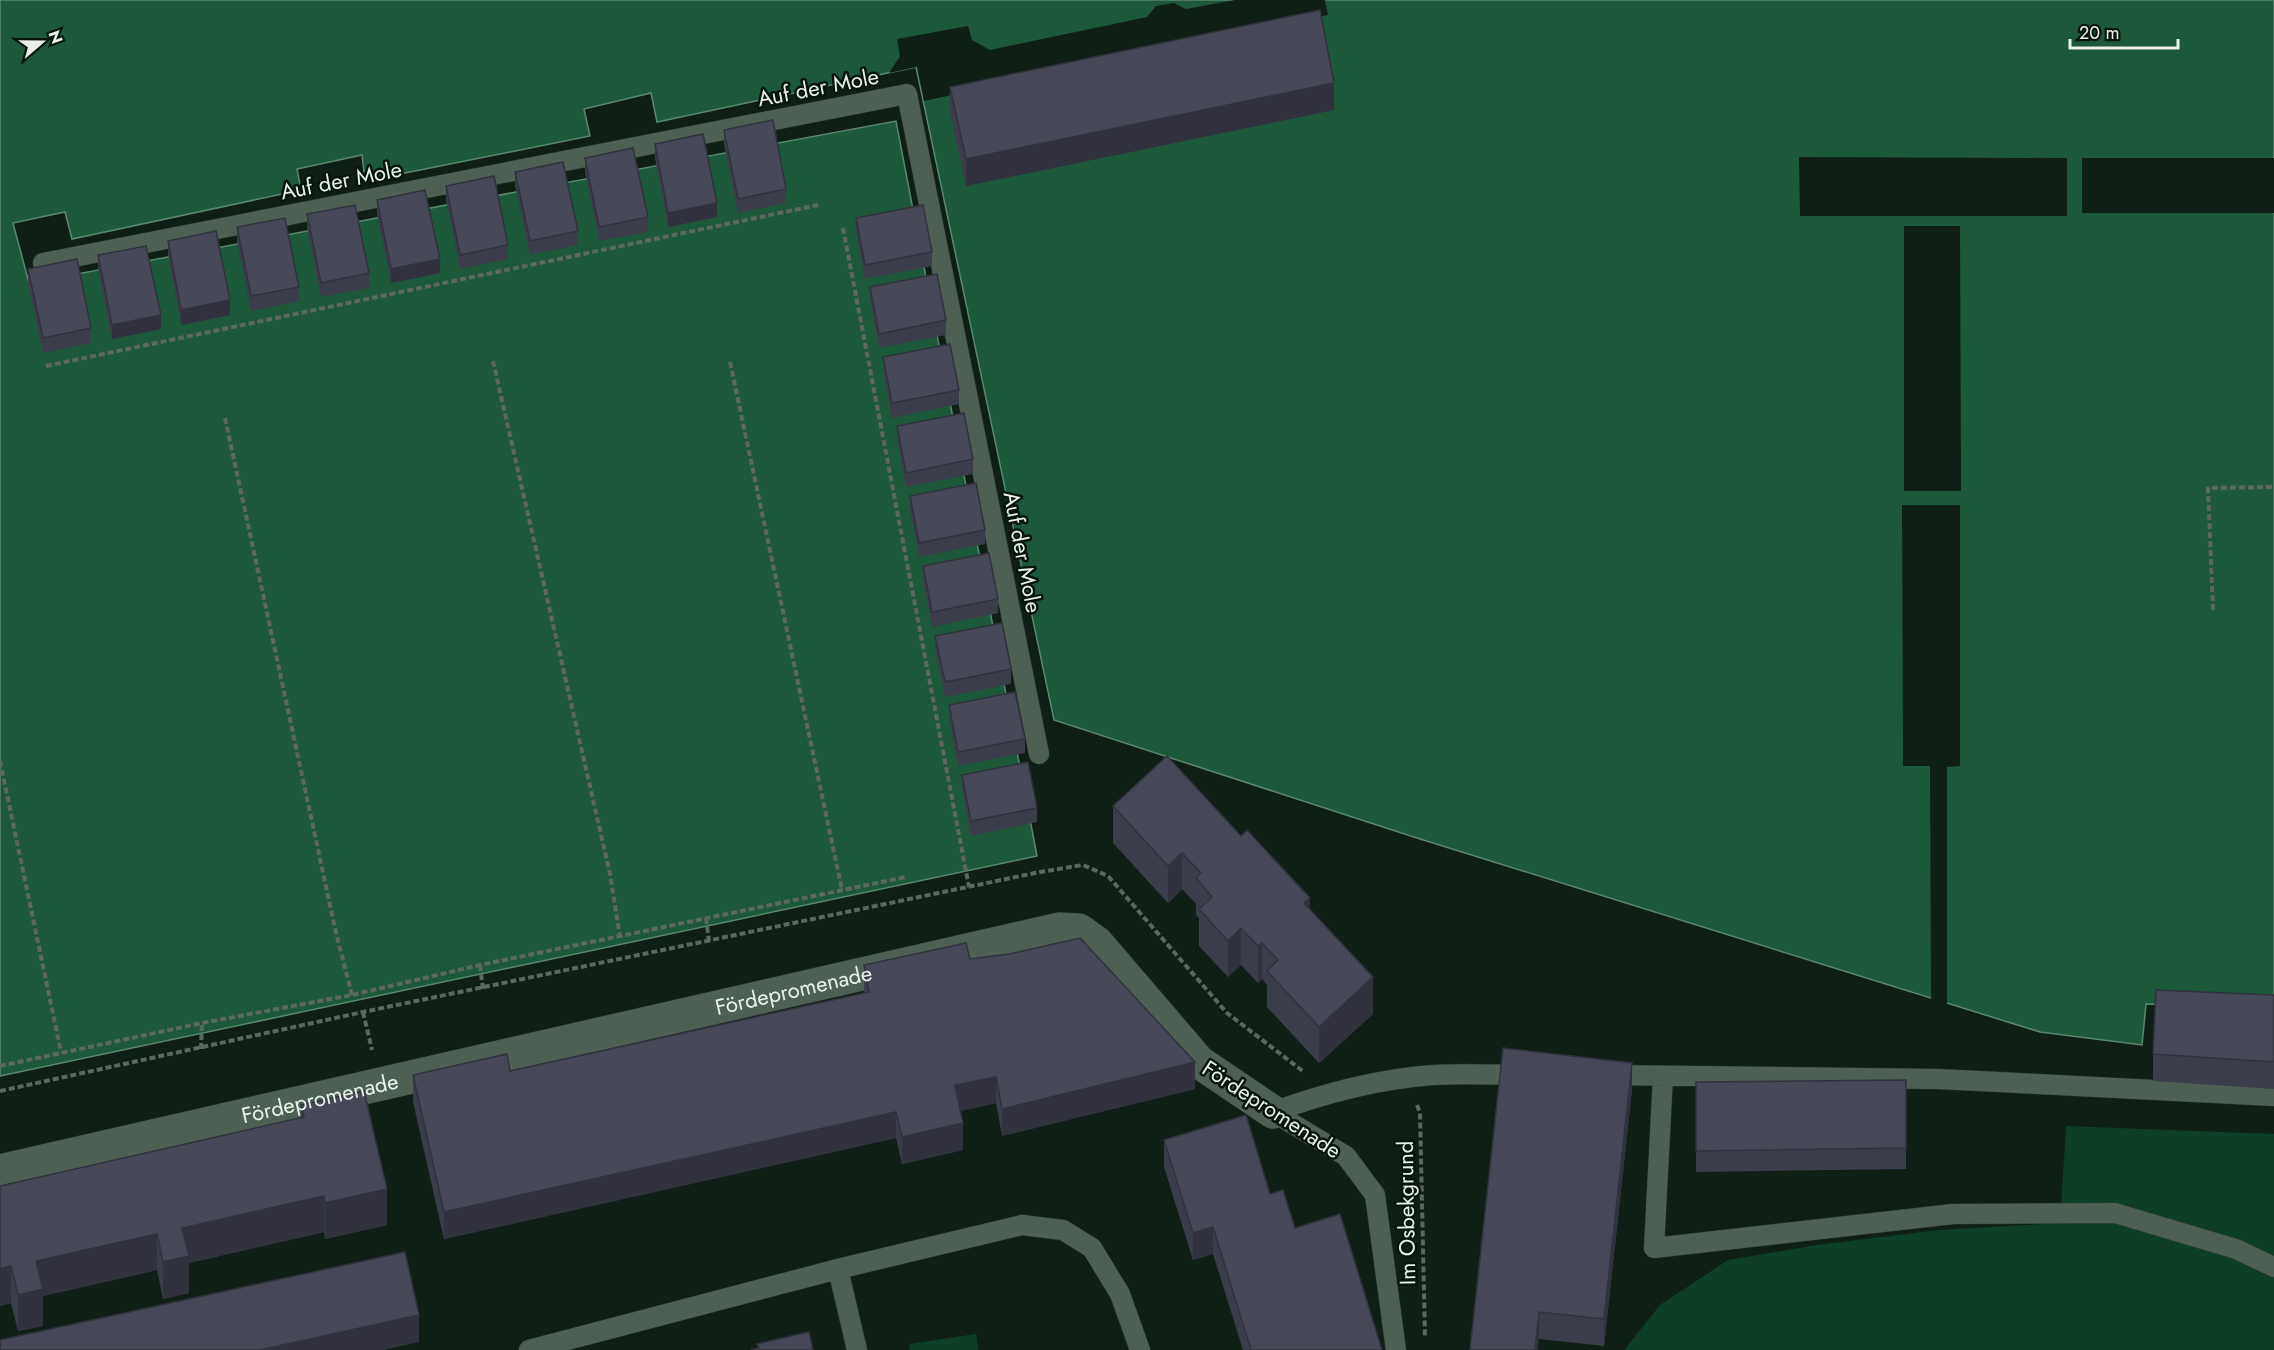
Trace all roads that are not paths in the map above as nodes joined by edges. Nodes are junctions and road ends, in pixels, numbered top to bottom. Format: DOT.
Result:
graph roads {
  1 [pos="43,263"];
  2 [pos="1039,754"];
  3 [pos="1549,1075"];
  4 [pos="1583,1075"];
  5 [pos="1663,1076"];
  6 [pos="2274,1096"];
  7 [pos="1273,1112"];
  8 [pos="0,1171"];
  9 [pos="2274,1267"];
  10 [pos="838,1269"];
  11 [pos="529,1350"];
  12 [pos="857,1350"];
  13 [pos="1140,1350"];
  14 [pos="1396,1350"];
  1 -- 2 [label="lane, Auf der Mole"];
  3 -- 7 [label="lane"];
  4 -- 5 [label="lane"];
  5 -- 6 [label="lane"];
  5 -- 9 [label="lane"];
  7 -- 8 [label="street, Fördepromenade"];
  7 -- 14 [label="lane, Fördepromenade"];
  10 -- 11 [label="lane"];
  10 -- 12 [label="lane"];
  10 -- 13 [label="lane"];
}
